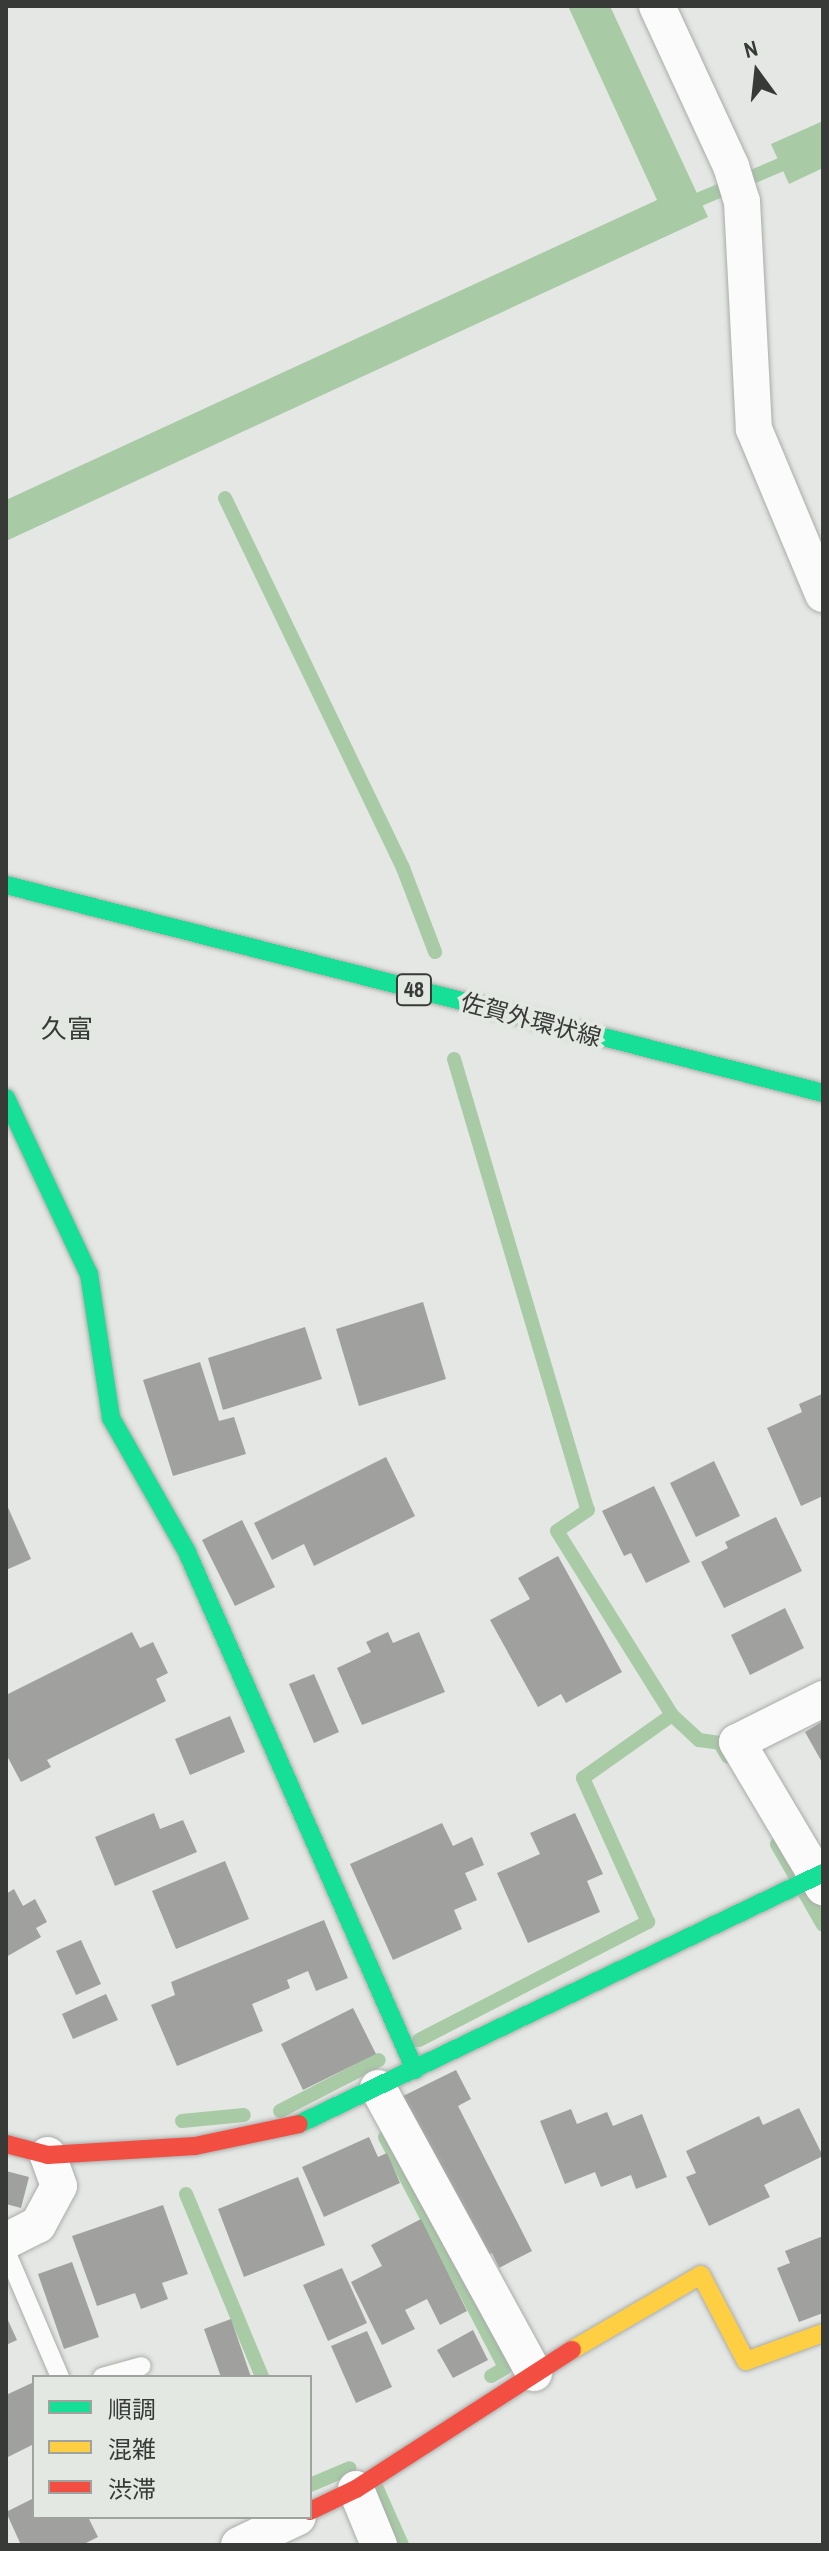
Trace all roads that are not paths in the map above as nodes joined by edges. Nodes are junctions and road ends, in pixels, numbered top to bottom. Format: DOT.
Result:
graph roads {
  1 [pos="657,6"];
  2 [pos="823,594"];
  3 [pos="6,885"];
  4 [pos="823,1093"];
  5 [pos="6,1098"];
  6 [pos="823,1699"];
  7 [pos="813,1881"];
  8 [pos="415,2070"];
  9 [pos="378,2088"];
  10 [pos="6,2144"];
  11 [pos="48,2155"];
  12 [pos="6,2241"];
  13 [pos="6,2251"];
  14 [pos="823,2333"];
  15 [pos="142,2366"];
  16 [pos="534,2373"];
  17 [pos="59,2375"];
  18 [pos="109,2375"];
  19 [pos="356,2489"];
  20 [pos="312,2510"];
  21 [pos="294,2519"];
  22 [pos="239,2545"];
  23 [pos="379,2545"];
  1 -- 2 [label="street"];
  3 -- 4 [label="street, 佐賀外環状線 / 48"];
  5 -- 8 [label="street"];
  6 -- 7 [label="street"];
  7 -- 8 [label="street"];
  8 -- 9 [label="street"];
  9 -- 11 [label="street"];
  9 -- 16 [label="street"];
  10 -- 11 [label="street"];
  11 -- 12 [label="street"];
  13 -- 17 [label="lane"];
  14 -- 16 [label="street"];
  15 -- 18 [label="lane"];
  16 -- 19 [label="street"];
  19 -- 20 [label="street"];
  19 -- 23 [label="street"];
  21 -- 22 [label="street"];
}
